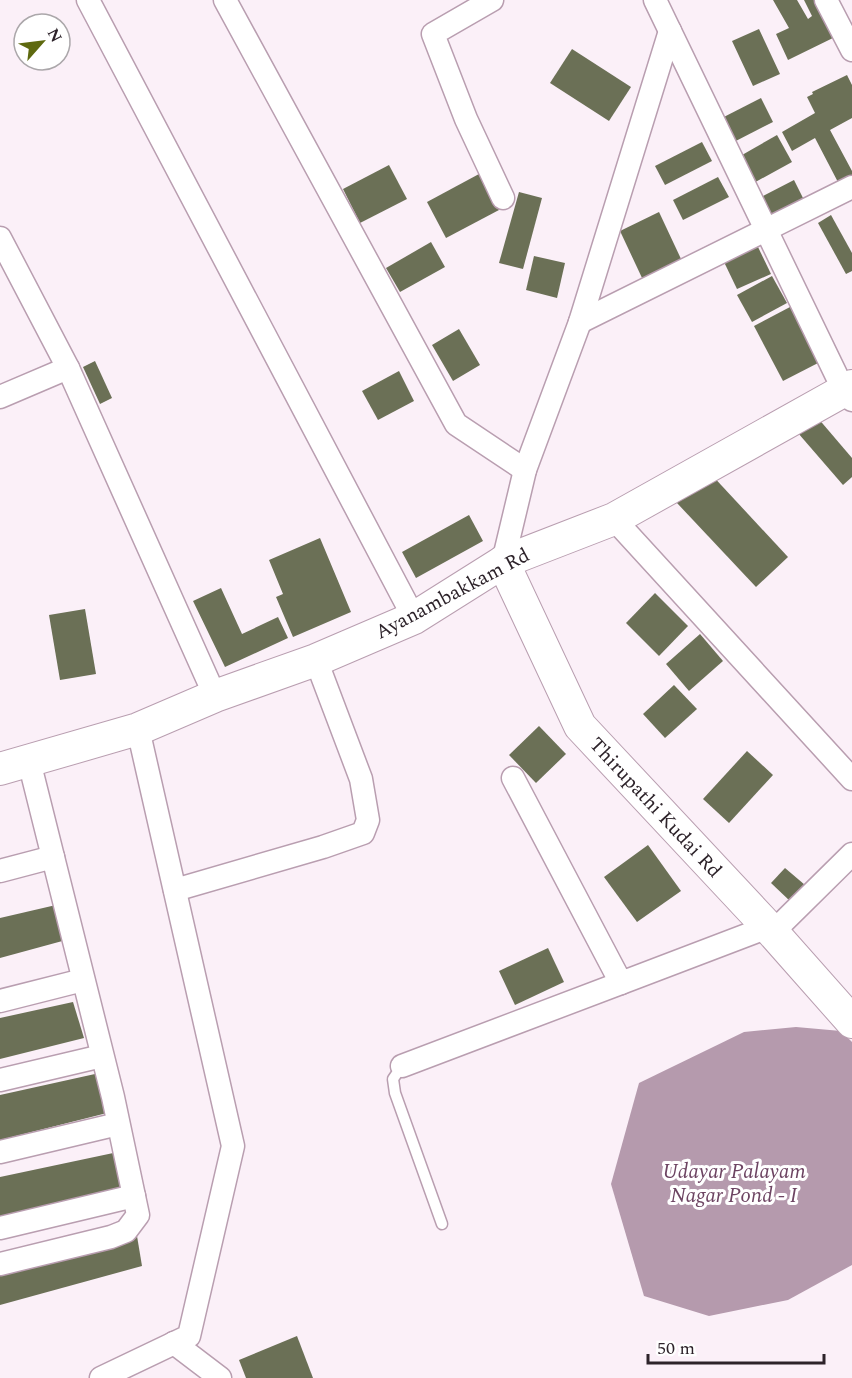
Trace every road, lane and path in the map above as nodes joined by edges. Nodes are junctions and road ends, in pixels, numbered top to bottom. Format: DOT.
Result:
graph roads {
  1 [pos="88,0"];
  2 [pos="225,0"];
  3 [pos="492,0"];
  4 [pos="655,0"];
  5 [pos="826,0"];
  6 [pos="670,31"];
  7 [pos="852,50"];
  8 [pos="852,187"];
  9 [pos="503,198"];
  10 [pos="767,231"];
  11 [pos="0,238"];
  12 [pos="580,322"];
  13 [pos="68,368"];
  14 [pos="849,392"];
  15 [pos="0,397"];
  16 [pos="525,470"];
  17 [pos="614,519"];
  18 [pos="503,562"];
  19 [pos="414,618"];
  20 [pos="316,660"];
  21 [pos="215,696"];
  22 [pos="138,729"];
  23 [pos="15,765"];
  24 [pos="513,778"];
  25 [pos="852,779"];
  26 [pos="852,854"];
  27 [pos="53,857"];
  28 [pos="0,871"];
  29 [pos="175,890"];
  30 [pos="771,929"];
  31 [pos="83,980"];
  32 [pos="621,983"];
  33 [pos="0,1001"];
  34 [pos="852,1022"];
  35 [pos="102,1056"];
  36 [pos="402,1066"];
  37 [pos="0,1080"];
  38 [pos="118,1124"];
  39 [pos="0,1152"];
  40 [pos="134,1196"];
  41 [pos="442,1224"];
  42 [pos="0,1228"];
  43 [pos="0,1264"];
  44 [pos="174,1343"];
  45 [pos="216,1376"];
  46 [pos="101,1378"];
  1 -- 19 [label="street"];
  2 -- 16 [label="street"];
  3 -- 9 [label="street"];
  4 -- 6 [label="street"];
  5 -- 7 [label="street"];
  6 -- 10 [label="street"];
  6 -- 12 [label="street"];
  8 -- 10 [label="street"];
  10 -- 12 [label="street"];
  10 -- 14 [label="street"];
  11 -- 13 [label="street"];
  12 -- 16 [label="street"];
  13 -- 15 [label="street"];
  13 -- 21 [label="street"];
  14 -- 17 [label="street, Ayanambakkam Rd"];
  16 -- 18 [label="street"];
  17 -- 18 [label="street, Ayanambakkam Rd"];
  17 -- 25 [label="street"];
  18 -- 19 [label="street, Ayanambakkam Rd"];
  18 -- 30 [label="street, Thirupathi Kudai Rd"];
  19 -- 20 [label="street, Ayanambakkam Rd"];
  20 -- 21 [label="street, Ayanambakkam Rd"];
  20 -- 29 [label="street"];
  21 -- 22 [label="street, Ayanambakkam Rd"];
  22 -- 23 [label="street, Ayanambakkam Rd"];
  22 -- 29 [label="street"];
  23 -- 27 [label="street"];
  24 -- 32 [label="street"];
  26 -- 30 [label="street"];
  27 -- 28 [label="street"];
  27 -- 31 [label="street"];
  29 -- 44 [label="street"];
  30 -- 32 [label="street"];
  30 -- 34 [label="street, Thirupathi Kudai Rd"];
  31 -- 33 [label="street"];
  31 -- 35 [label="street"];
  32 -- 36 [label="street"];
  35 -- 37 [label="street"];
  35 -- 38 [label="street"];
  36 -- 41 [label="lane"];
  38 -- 39 [label="street"];
  38 -- 40 [label="street"];
  40 -- 42 [label="street"];
  40 -- 43 [label="street"];
  44 -- 45 [label="street"];
  44 -- 46 [label="street"];
}
